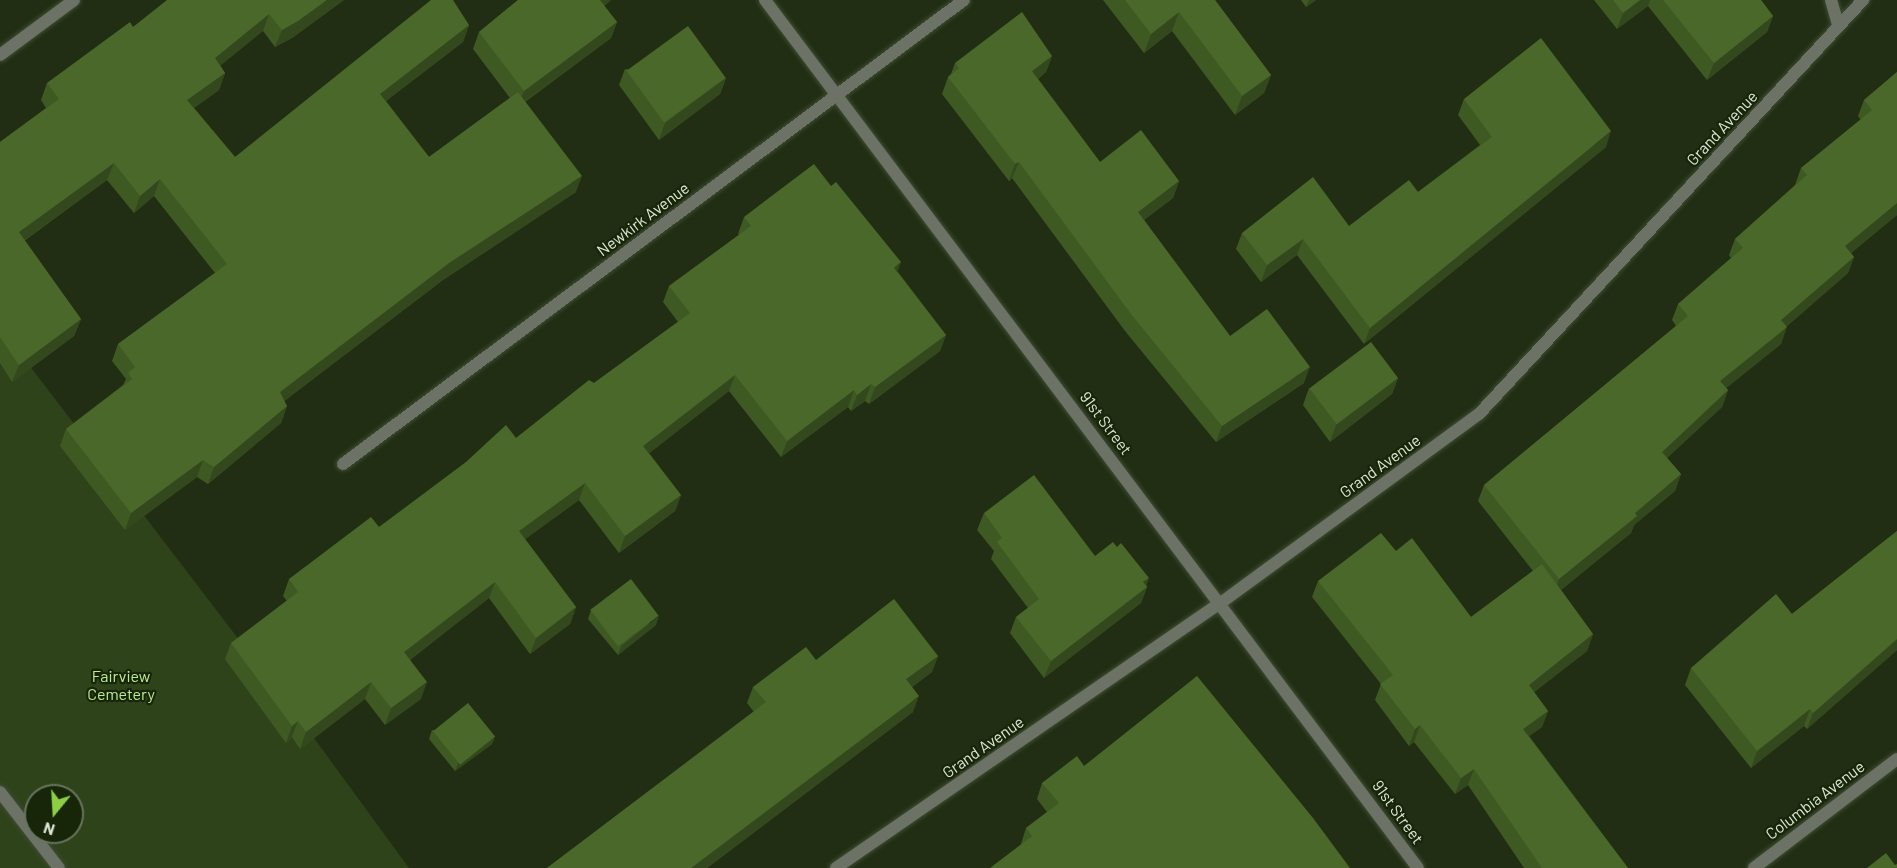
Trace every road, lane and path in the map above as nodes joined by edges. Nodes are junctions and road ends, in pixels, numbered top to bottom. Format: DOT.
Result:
graph roads {
  1 [pos="74,0"];
  2 [pos="765,0"];
  3 [pos="964,0"];
  4 [pos="1832,0"];
  5 [pos="1863,0"];
  6 [pos="1838,25"];
  7 [pos="0,55"];
  8 [pos="836,95"];
  9 [pos="343,464"];
  10 [pos="1222,602"];
  11 [pos="1897,759"];
  12 [pos="0,792"];
  13 [pos="59,868"];
  14 [pos="836,868"];
  15 [pos="1418,868"];
  16 [pos="1754,868"];
  1 -- 7 [label="street"];
  2 -- 8 [label="street, 91st Street"];
  3 -- 8 [label="street, Newkirk Avenue"];
  4 -- 6 [label="street"];
  5 -- 6 [label="street, Grand Avenue"];
  6 -- 10 [label="street, Grand Avenue"];
  8 -- 9 [label="street, Newkirk Avenue"];
  8 -- 10 [label="street, 91st Street"];
  10 -- 14 [label="street, Grand Avenue"];
  10 -- 15 [label="street, 91st Street"];
  11 -- 16 [label="street, Columbia Avenue"];
  12 -- 13 [label="street"];
}
